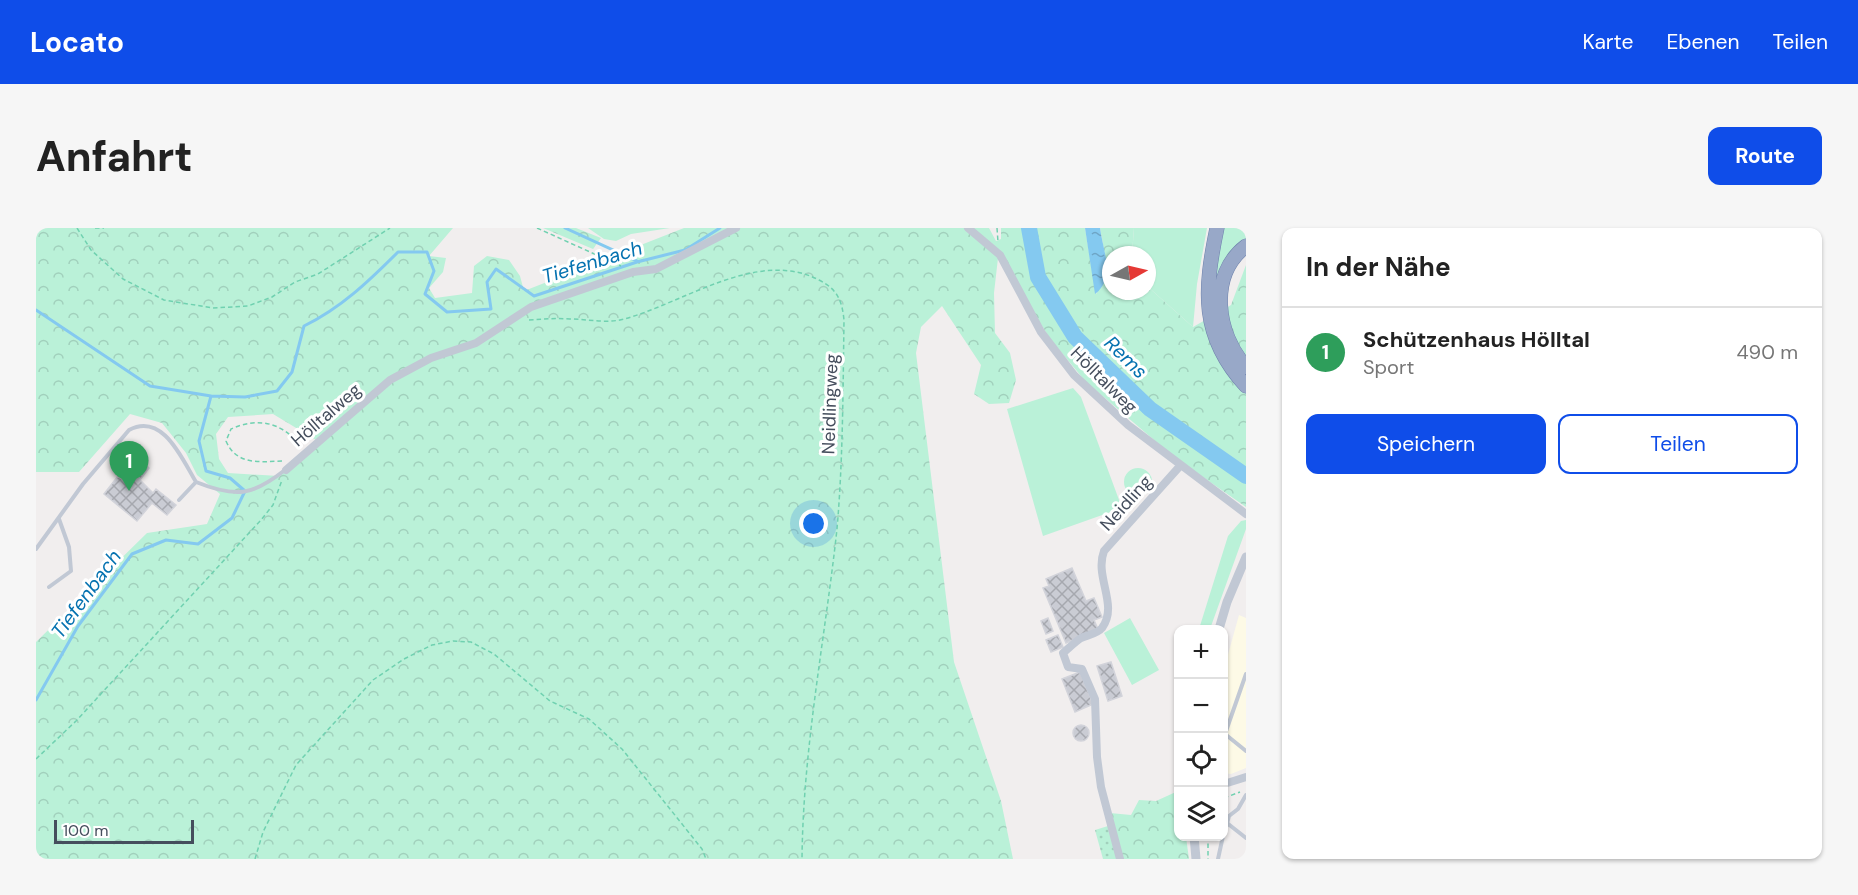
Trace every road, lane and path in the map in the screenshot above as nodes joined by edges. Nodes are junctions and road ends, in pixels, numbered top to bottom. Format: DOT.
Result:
graph roads {
  1 [pos="76,228"];
  2 [pos="95,228"];
  3 [pos="104,228"];
  4 [pos="390,228"];
  5 [pos="537,228"];
  6 [pos="736,228"];
  7 [pos="968,228"];
  8 [pos="997,228"];
  9 [pos="1217,228"];
  10 [pos="1246,246"];
  11 [pos="1000,255"];
  12 [pos="627,269"];
  13 [pos="527,320"];
  14 [pos="1246,367"];
  15 [pos="1246,386"];
  16 [pos="306,453"];
  17 [pos="297,460"];
  18 [pos="1180,466"];
  19 [pos="286,470"];
  20 [pos="196,482"];
  21 [pos="179,500"];
  22 [pos="1246,514"];
  23 [pos="58,518"];
  24 [pos="36,549"];
  25 [pos="1246,557"];
  26 [pos="50,586"];
  27 [pos="1220,625"];
  28 [pos="1246,674"];
  29 [pos="1246,751"];
  30 [pos="36,759"];
  31 [pos="1245,783"];
  32 [pos="1228,784"];
  33 [pos="1228,795"];
  34 [pos="1246,795"];
  35 [pos="1228,820"];
  36 [pos="1228,824"];
  37 [pos="1246,838"];
  38 [pos="1194,841"];
  39 [pos="1208,841"];
  40 [pos="1222,841"];
  41 [pos="255,859"];
  42 [pos="706,859"];
  43 [pos="802,859"];
  44 [pos="1120,859"];
  45 [pos="1196,859"];
  46 [pos="1208,859"];
  47 [pos="1218,859"];
  1 -- 4 [label="path"];
  2 -- 3 [label="path"];
  5 -- 12 [label="path"];
  6 -- 16 [label="street, Hölltalweg"];
  7 -- 11 [label="street, Hölltalweg"];
  8 -- 11 [label="path"];
  9 -- 15 [label="highway"];
  10 -- 14 [label="highway"];
  11 -- 18 [label="street, Hölltalweg"];
  13 -- 43 [label="path, Neidlingweg"];
  16 -- 17 [label="street, Hölltalweg"];
  16 -- 17 [label="path"];
  17 -- 19 [label="street, Hölltalweg"];
  18 -- 22 [label="street, Hölltalweg"];
  18 -- 44 [label="street, Neidling"];
  19 -- 20 [label="lane"];
  19 -- 30 [label="path, Hölltalweg"];
  20 -- 21 [label="lane"];
  20 -- 23 [label="lane"];
  23 -- 24 [label="lane"];
  23 -- 26 [label="lane"];
  25 -- 27 [label="street"];
  28 -- 29 [label="lane"];
  31 -- 32 [label="street"];
  31 -- 33 [label="path"];
  34 -- 35 [label="lane"];
  36 -- 37 [label="lane"];
  38 -- 45 [label="street"];
  39 -- 46 [label="path"];
  40 -- 47 [label="lane"];
  41 -- 42 [label="path"];
}
